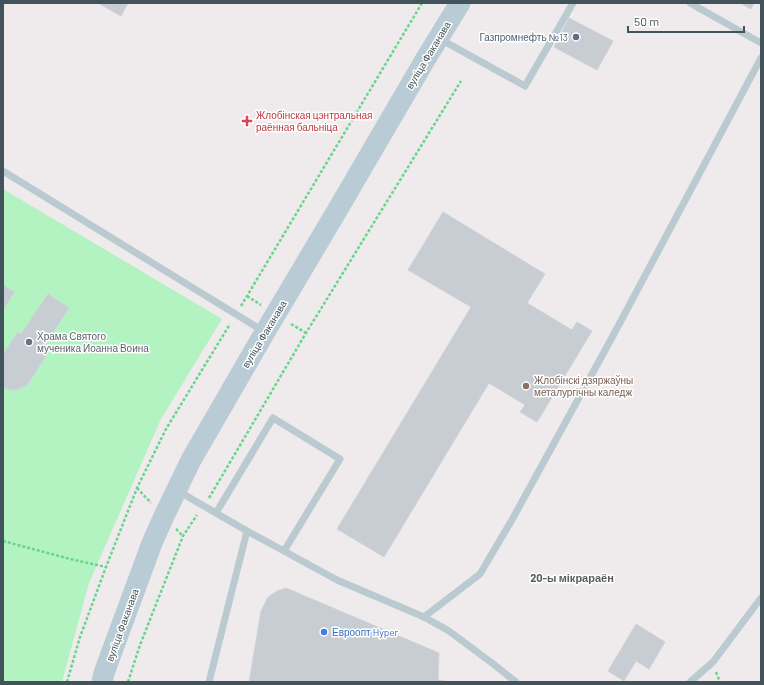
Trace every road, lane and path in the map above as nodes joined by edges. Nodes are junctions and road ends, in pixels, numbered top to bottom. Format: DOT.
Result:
graph roads {
  1 [pos="422,3"];
  2 [pos="460,3"];
  3 [pos="573,3"];
  4 [pos="690,3"];
  5 [pos="438,38"];
  6 [pos="761,43"];
  7 [pos="761,58"];
  8 [pos="461,81"];
  9 [pos="3,170"];
  10 [pos="236,314"];
  11 [pos="265,332"];
  12 [pos="176,490"];
  13 [pos="204,506"];
  14 [pos="216,513"];
  15 [pos="247,531"];
  16 [pos="3,541"];
  17 [pos="284,551"];
  18 [pos="106,567"];
  19 [pos="761,598"];
  20 [pos="424,617"];
  21 [pos="67,682"];
  22 [pos="102,682"];
  23 [pos="128,682"];
  24 [pos="208,682"];
  25 [pos="516,682"];
  26 [pos="690,682"];
  1 -- 10 [label="path"];
  2 -- 5 [label="main road, вуліца Факанава"];
  3 -- 5 [label="lane"];
  4 -- 6 [label="lane"];
  5 -- 11 [label="main road, вуліца Факанава"];
  7 -- 20 [label="lane"];
  8 -- 13 [label="path"];
  9 -- 10 [label="lane"];
  10 -- 11 [label="lane"];
  10 -- 18 [label="path"];
  11 -- 12 [label="main road, вуліца Факанава"];
  12 -- 13 [label="lane"];
  12 -- 22 [label="main road, вуліца Факанава"];
  13 -- 14 [label="lane"];
  13 -- 23 [label="path"];
  14 -- 15 [label="lane"];
  14 -- 17 [label="lane"];
  15 -- 17 [label="lane"];
  15 -- 24 [label="lane"];
  16 -- 18 [label="path"];
  17 -- 20 [label="lane"];
  18 -- 21 [label="path"];
  19 -- 26 [label="lane"];
  20 -- 25 [label="lane"];
}
